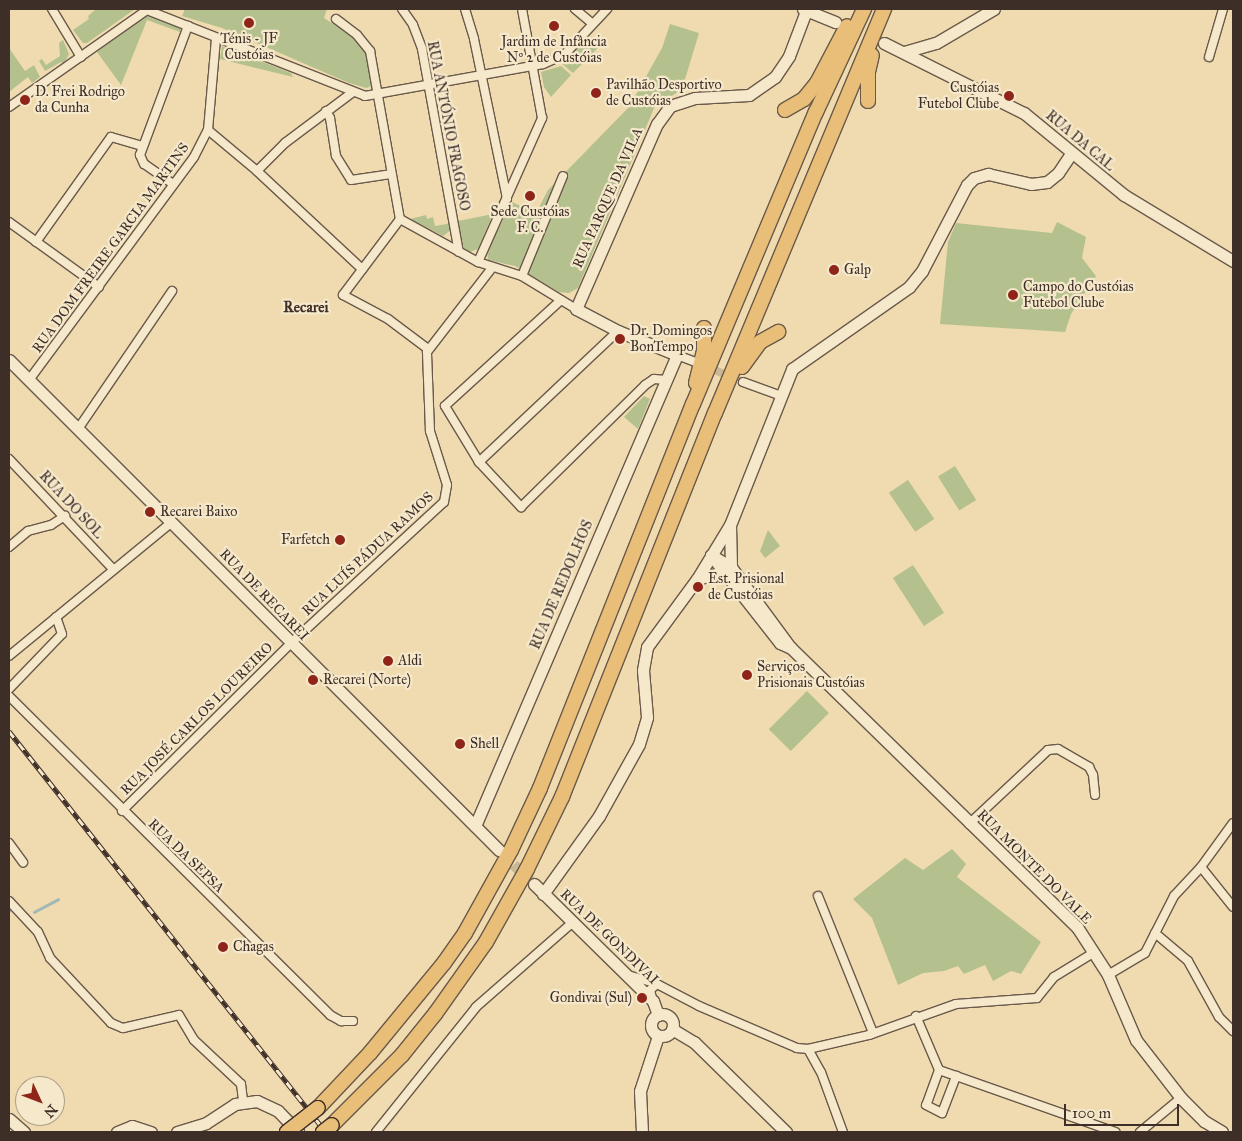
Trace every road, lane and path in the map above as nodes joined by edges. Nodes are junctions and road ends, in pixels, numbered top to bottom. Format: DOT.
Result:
graph roads {
  1 [pos="52,9"];
  2 [pos="147,9"];
  3 [pos="402,9"];
  4 [pos="465,9"];
  5 [pos="522,9"];
  6 [pos="575,9"];
  7 [pos="607,9"];
  8 [pos="858,9"];
  9 [pos="864,9"];
  10 [pos="884,9"];
  11 [pos="994,9"];
  12 [pos="1223,9"];
  13 [pos="805,10"];
  14 [pos="336,20"];
  15 [pos="836,22"];
  16 [pos="592,24"];
  17 [pos="188,26"];
  18 [pos="875,29"];
  19 [pos="216,38"];
  20 [pos="884,43"];
  21 [pos="904,52"];
  22 [pos="82,57"];
  23 [pos="1210,57"];
  24 [pos="535,67"];
  25 [pos="482,77"];
  26 [pos="430,86"];
  27 [pos="353,92"];
  28 [pos="378,95"];
  29 [pos="868,102"];
  30 [pos="9,106"];
  31 [pos="785,110"];
  32 [pos="326,112"];
  33 [pos="208,130"];
  34 [pos="142,146"];
  35 [pos="1071,154"];
  36 [pos="257,171"];
  37 [pos="391,174"];
  38 [pos="563,176"];
  39 [pos="173,184"];
  40 [pos="507,199"];
  41 [pos="400,219"];
  42 [pos="9,222"];
  43 [pos="36,242"];
  44 [pos="459,252"];
  45 [pos="1233,261"];
  46 [pos="478,262"];
  47 [pos="492,268"];
  48 [pos="362,269"];
  49 [pos="522,276"];
  50 [pos="99,287"];
  51 [pos="172,291"];
  52 [pos="561,300"];
  53 [pos="576,309"];
  54 [pos="704,328"];
  55 [pos="618,331"];
  56 [pos="778,332"];
  57 [pos="428,349"];
  58 [pos="677,355"];
  59 [pos="9,360"];
  60 [pos="695,362"];
  61 [pos="29,380"];
  62 [pos="666,380"];
  63 [pos="743,382"];
  64 [pos="779,396"];
  65 [pos="693,404"];
  66 [pos="715,413"];
  67 [pos="78,429"];
  68 [pos="9,459"];
  69 [pos="479,462"];
  70 [pos="65,516"];
  71 [pos="171,523"];
  72 [pos="730,525"];
  73 [pos="9,547"];
  74 [pos="711,555"];
  75 [pos="113,569"];
  76 [pos="728,570"];
  77 [pos="697,579"];
  78 [pos="56,617"];
  79 [pos="290,644"];
  80 [pos="9,656"];
  81 [pos="9,689"];
  82 [pos="9,696"];
  83 [pos="1095,795"];
  84 [pos="122,811"];
  85 [pos="1233,823"];
  86 [pos="969,824"];
  87 [pos="475,826"];
  88 [pos="9,843"];
  89 [pos="499,850"];
  90 [pos="23,862"];
  91 [pos="1201,867"];
  92 [pos="534,884"];
  93 [pos="543,894"];
  94 [pos="818,896"];
  95 [pos="9,901"];
  96 [pos="1233,907"];
  97 [pos="573,922"];
  98 [pos="1155,933"];
  99 [pos="1093,952"];
  100 [pos="625,974"];
  101 [pos="1108,975"];
  102 [pos="657,984"];
  103 [pos="653,1001"];
  104 [pos="658,1015"];
  105 [pos="916,1016"];
  106 [pos="354,1020"];
  107 [pos="672,1029"];
  108 [pos="1233,1031"];
  109 [pos="873,1033"];
  110 [pos="658,1036"];
  111 [pos="808,1049"];
  112 [pos="939,1070"];
  113 [pos="956,1076"];
  114 [pos="1181,1098"];
  115 [pos="243,1101"];
  116 [pos="9,1119"];
  117 [pos="328,1129"];
  118 [pos="152,1131"];
  119 [pos="24,1132"];
  120 [pos="117,1132"];
  121 [pos="177,1132"];
  122 [pos="287,1132"];
  123 [pos="298,1132"];
  124 [pos="376,1132"];
  125 [pos="642,1132"];
  126 [pos="786,1132"];
  127 [pos="843,1132"];
  128 [pos="1115,1132"];
  129 [pos="1140,1132"];
  130 [pos="1222,1132"];
  1 -- 22 [label="street"];
  2 -- 17 [label="street"];
  2 -- 22 [label="street"];
  3 -- 26 [label="street, RUA ANTÓNIO FRAGOSO"];
  4 -- 25 [label="street"];
  5 -- 24 [label="street"];
  6 -- 16 [label="street"];
  7 -- 16 [label="street"];
  8 -- 31 [label="highway"];
  9 -- 65 [label="highway"];
  10 -- 18 [label="highway"];
  11 -- 21 [label="street"];
  12 -- 23 [label="street"];
  13 -- 15 [label="street"];
  13 -- 53 [label="street, RUA PARQUE DA VILA"];
  14 -- 28 [label="street"];
  16 -- 24 [label="street"];
  17 -- 19 [label="street"];
  17 -- 34 [label="street"];
  18 -- 29 [label="highway"];
  18 -- 66 [label="highway"];
  19 -- 27 [label="street"];
  19 -- 33 [label="street, RUA DOM FREIRE GARCIA MARTINS"];
  20 -- 21 [label="street, RUA DA CAL"];
  21 -- 35 [label="street, RUA DA CAL"];
  22 -- 30 [label="street"];
  24 -- 25 [label="street"];
  24 -- 40 [label="street"];
  25 -- 26 [label="street"];
  25 -- 40 [label="street"];
  26 -- 28 [label="street"];
  26 -- 44 [label="street, RUA ANTÓNIO FRAGOSO"];
  27 -- 28 [label="street"];
  27 -- 32 [label="street"];
  28 -- 37 [label="street"];
  32 -- 36 [label="street"];
  32 -- 37 [label="street"];
  33 -- 36 [label="street"];
  33 -- 39 [label="street, RUA DOM FREIRE GARCIA MARTINS"];
  34 -- 39 [label="street"];
  34 -- 43 [label="street"];
  35 -- 45 [label="street, RUA DA CAL"];
  35 -- 64 [label="street"];
  36 -- 48 [label="street"];
  37 -- 41 [label="street"];
  38 -- 49 [label="street"];
  39 -- 50 [label="street, RUA DOM FREIRE GARCIA MARTINS"];
  40 -- 46 [label="street"];
  41 -- 44 [label="street"];
  41 -- 48 [label="street"];
  42 -- 43 [label="street"];
  43 -- 50 [label="street"];
  44 -- 46 [label="street"];
  46 -- 47 [label="street"];
  47 -- 49 [label="street"];
  47 -- 57 [label="street"];
  48 -- 57 [label="street"];
  49 -- 52 [label="street"];
  50 -- 61 [label="street, RUA DOM FREIRE GARCIA MARTINS"];
  51 -- 67 [label="street"];
  52 -- 53 [label="street"];
  52 -- 69 [label="street"];
  53 -- 55 [label="street"];
  54 -- 65 [label="highway"];
  55 -- 58 [label="street"];
  55 -- 69 [label="street"];
  56 -- 66 [label="highway"];
  57 -- 79 [label="street, RUA LUÍS PÁDUA RAMOS"];
  58 -- 60 [label="street"];
  58 -- 62 [label="street, RUA DE REDOLHOS"];
  59 -- 61 [label="street, RUA DE RECAREI"];
  61 -- 67 [label="street, RUA DE RECAREI"];
  62 -- 69 [label="street"];
  62 -- 87 [label="street, RUA DE REDOLHOS"];
  63 -- 64 [label="street"];
  64 -- 72 [label="street"];
  65 -- 122 [label="highway, bridge"];
  66 -- 117 [label="highway"];
  67 -- 71 [label="street, RUA DE RECAREI"];
  68 -- 70 [label="street, RUA DO SOL"];
  70 -- 73 [label="street"];
  70 -- 75 [label="street, RUA DO SOL"];
  71 -- 75 [label="street"];
  71 -- 79 [label="street, RUA DE RECAREI"];
  72 -- 74 [label="street"];
  72 -- 76 [label="street"];
  74 -- 76 [label="street, RUA MONTE DO VALE"];
  74 -- 77 [label="street"];
  75 -- 78 [label="street"];
  76 -- 77 [label="street"];
  76 -- 86 [label="street, RUA MONTE DO VALE"];
  77 -- 93 [label="street"];
  78 -- 80 [label="street"];
  78 -- 81 [label="street"];
  79 -- 84 [label="street, RUA JOSÉ CARLOS LOUREIRO"];
  79 -- 87 [label="street, RUA DE RECAREI"];
  82 -- 84 [label="street, RUA DA SEPSA"];
  83 -- 86 [label="street"];
  84 -- 106 [label="street, RUA DA SEPSA"];
  85 -- 91 [label="street"];
  86 -- 99 [label="street, RUA MONTE DO VALE"];
  87 -- 89 [label="street, RUA DE RECAREI"];
  88 -- 90 [label="street"];
  91 -- 96 [label="street"];
  91 -- 98 [label="street"];
  92 -- 93 [label="street, RUA DE GONDIVAI"];
  93 -- 97 [label="street, RUA DE GONDIVAI"];
  94 -- 109 [label="street"];
  95 -- 115 [label="street"];
  97 -- 100 [label="street, RUA DE GONDIVAI"];
  97 -- 124 [label="street"];
  98 -- 101 [label="street"];
  98 -- 108 [label="street"];
  99 -- 101 [label="street, RUA MONTE DO VALE"];
  99 -- 105 [label="street"];
  100 -- 102 [label="street"];
  100 -- 103 [label="street, RUA DE GONDIVAI"];
  101 -- 114 [label="street, RUA MONTE DO VALE"];
  102 -- 103 [label="street"];
  102 -- 111 [label="street"];
  103 -- 104 [label="street, RUA DE GONDIVAI"];
  104 -- 107 [label="street, RUA DE GONDIVAI"];
  104 -- 110 [label="street, RUA DE GONDIVAI"];
  105 -- 109 [label="street"];
  105 -- 112 [label="street"];
  107 -- 110 [label="street"];
  107 -- 126 [label="street, RUA DE GONDIVAI"];
  109 -- 111 [label="street"];
  110 -- 125 [label="street"];
  111 -- 127 [label="street"];
  112 -- 113 [label="street"];
  112 -- 113 [label="street"];
  113 -- 128 [label="street"];
  114 -- 129 [label="street"];
  114 -- 130 [label="street, RUA MONTE DO VALE"];
  115 -- 121 [label="street"];
  115 -- 123 [label="street"];
  116 -- 119 [label="street"];
  118 -- 120 [label="street"];
}
